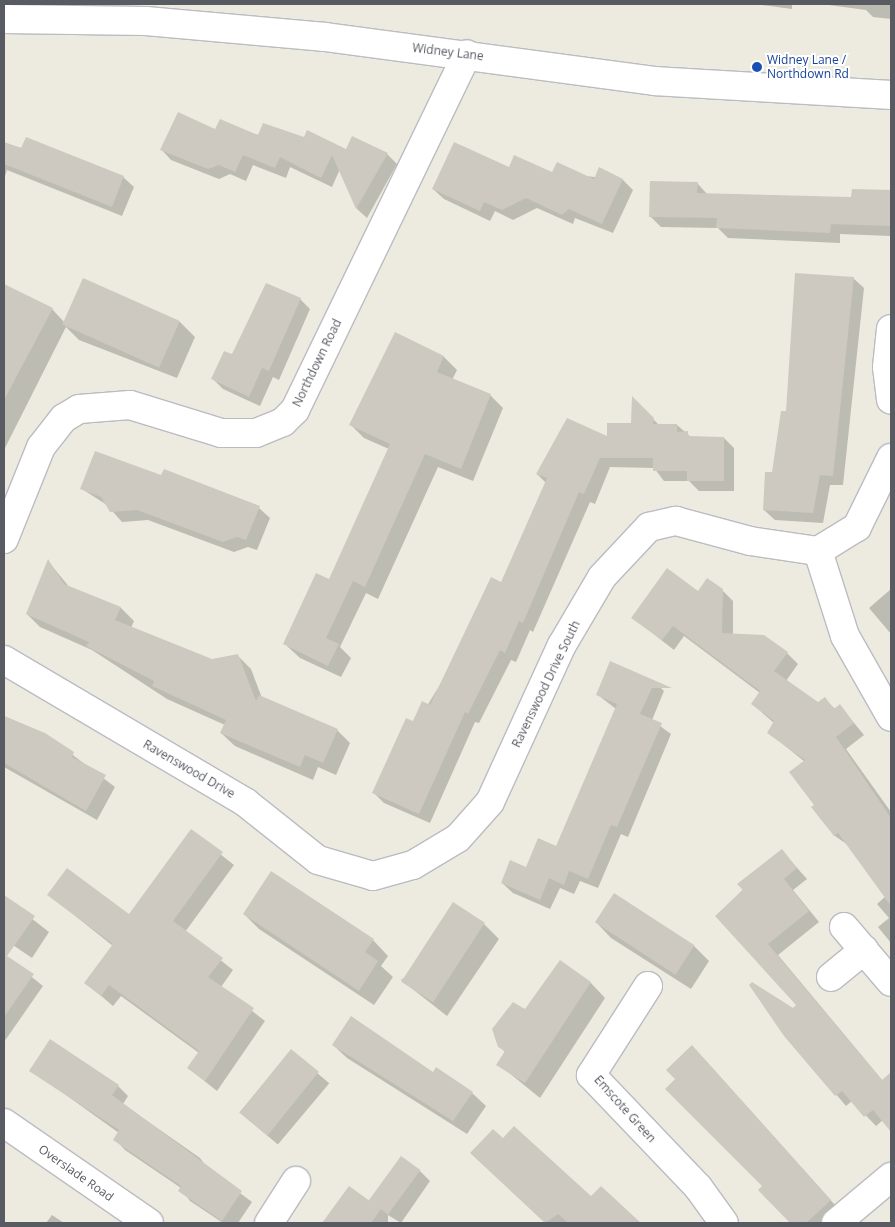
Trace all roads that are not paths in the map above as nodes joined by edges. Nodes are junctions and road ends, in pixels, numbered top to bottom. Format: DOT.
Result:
graph roads {
  1 [pos="4,19"];
  2 [pos="467,54"];
  3 [pos="891,95"];
  4 [pos="891,329"];
  5 [pos="891,400"];
  6 [pos="891,458"];
  7 [pos="5,532"];
  8 [pos="818,551"];
  9 [pos="4,660"];
  10 [pos="891,717"];
  11 [pos="373,876"];
  12 [pos="844,927"];
  13 [pos="864,950"];
  14 [pos="831,977"];
  15 [pos="891,982"];
  16 [pos="648,986"];
  17 [pos="4,1123"];
  18 [pos="891,1178"];
  19 [pos="296,1181"];
  20 [pos="148,1223"];
  21 [pos="269,1223"];
  22 [pos="724,1223"];
  23 [pos="836,1223"];
  1 -- 2 [label="street, Widney Lane"];
  2 -- 3 [label="street, Widney Lane"];
  2 -- 7 [label="street, Northdown Road"];
  4 -- 5 [label="street"];
  6 -- 8 [label="street"];
  8 -- 10 [label="street"];
  8 -- 11 [label="street, Ravenswood Drive South"];
  9 -- 11 [label="street, Ravenswood Drive"];
  12 -- 13 [label="street"];
  13 -- 14 [label="street"];
  13 -- 15 [label="street"];
  16 -- 22 [label="street, Emscote Green"];
  17 -- 20 [label="street, Overslade Road"];
  18 -- 23 [label="street"];
  19 -- 21 [label="street"];
}
